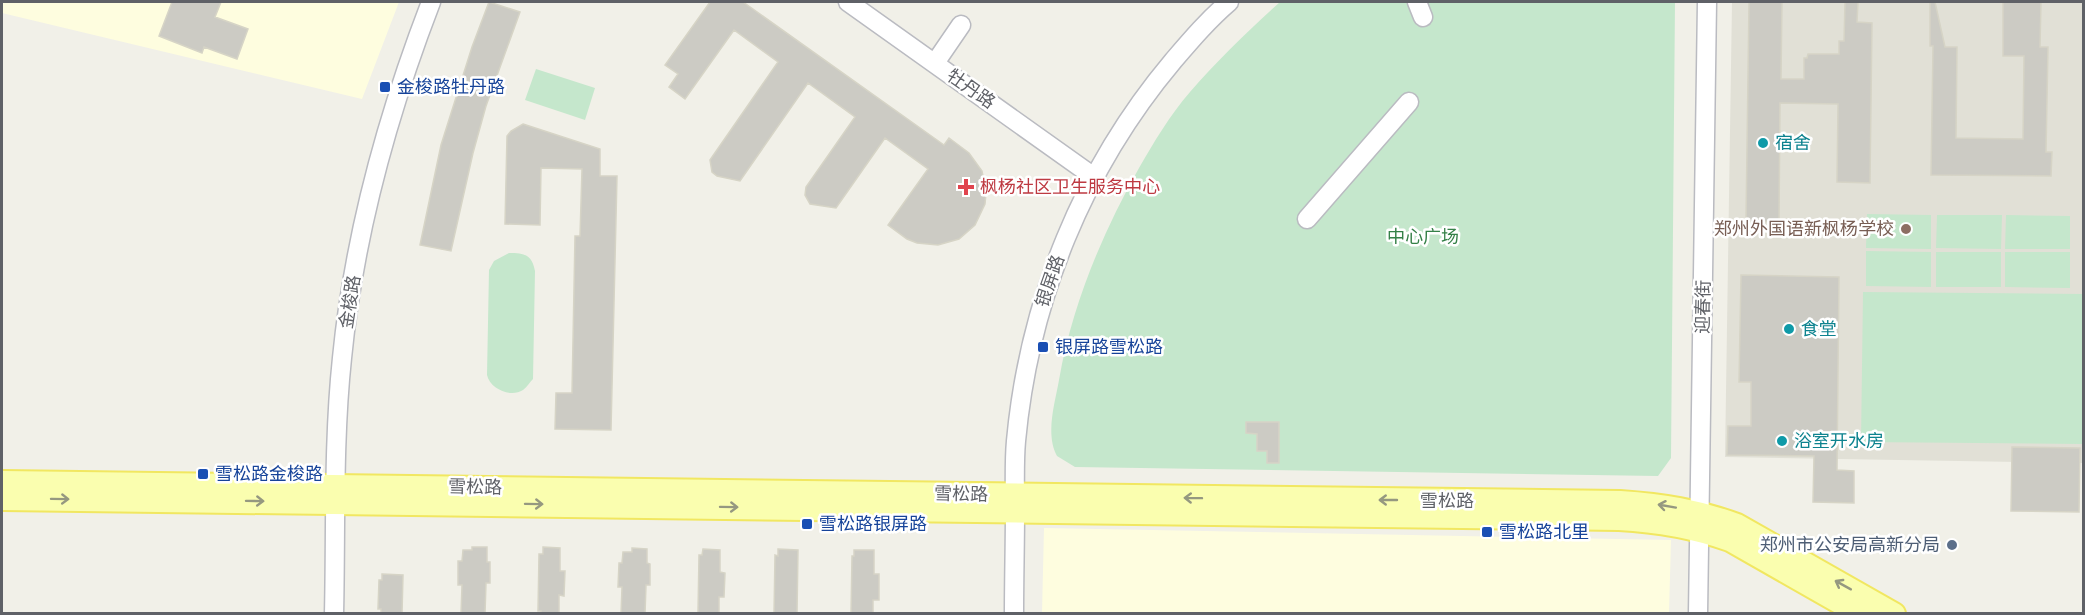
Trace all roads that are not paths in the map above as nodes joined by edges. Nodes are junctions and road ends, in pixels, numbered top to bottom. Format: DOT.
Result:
graph roads {
  1 [pos="431,2"];
  2 [pos="848,2"];
  3 [pos="1229,2"];
  4 [pos="1707,2"];
  5 [pos="960,25"];
  6 [pos="935,63"];
  7 [pos="1408,102"];
  8 [pos="1094,177"];
  9 [pos="1307,219"];
  10 [pos="2,482"];
  11 [pos="336,494"];
  12 [pos="2,499"];
  13 [pos="1015,503"];
  14 [pos="1700,521"];
  15 [pos="334,614"];
  16 [pos="1014,614"];
  17 [pos="1698,614"];
  18 [pos="1860,614"];
  19 [pos="1894,614"];
  1 -- 11 [label="street, 金梭路"];
  2 -- 6 [label="street, 牡丹路"];
  3 -- 8 [label="street, 银屏路"];
  4 -- 14 [label="street, 迎春街"];
  5 -- 6 [label="street"];
  6 -- 8 [label="street, 牡丹路"];
  7 -- 9 [label="street"];
  8 -- 13 [label="street, 银屏路"];
  10 -- 11 [label="main road, 雪松路"];
  12 -- 11 [label="main road, 雪松路, one-way"];
  11 -- 13 [label="main road, 雪松路"];
  11 -- 15 [label="street, 金梭路"];
  13 -- 14 [label="main road, 雪松路"];
  13 -- 16 [label="street, 银屏路"];
  14 -- 17 [label="street, 迎春街"];
  14 -- 18 [label="main road, 雪松路"];
  19 -- 14 [label="main road, 雪松路, one-way"];
}
